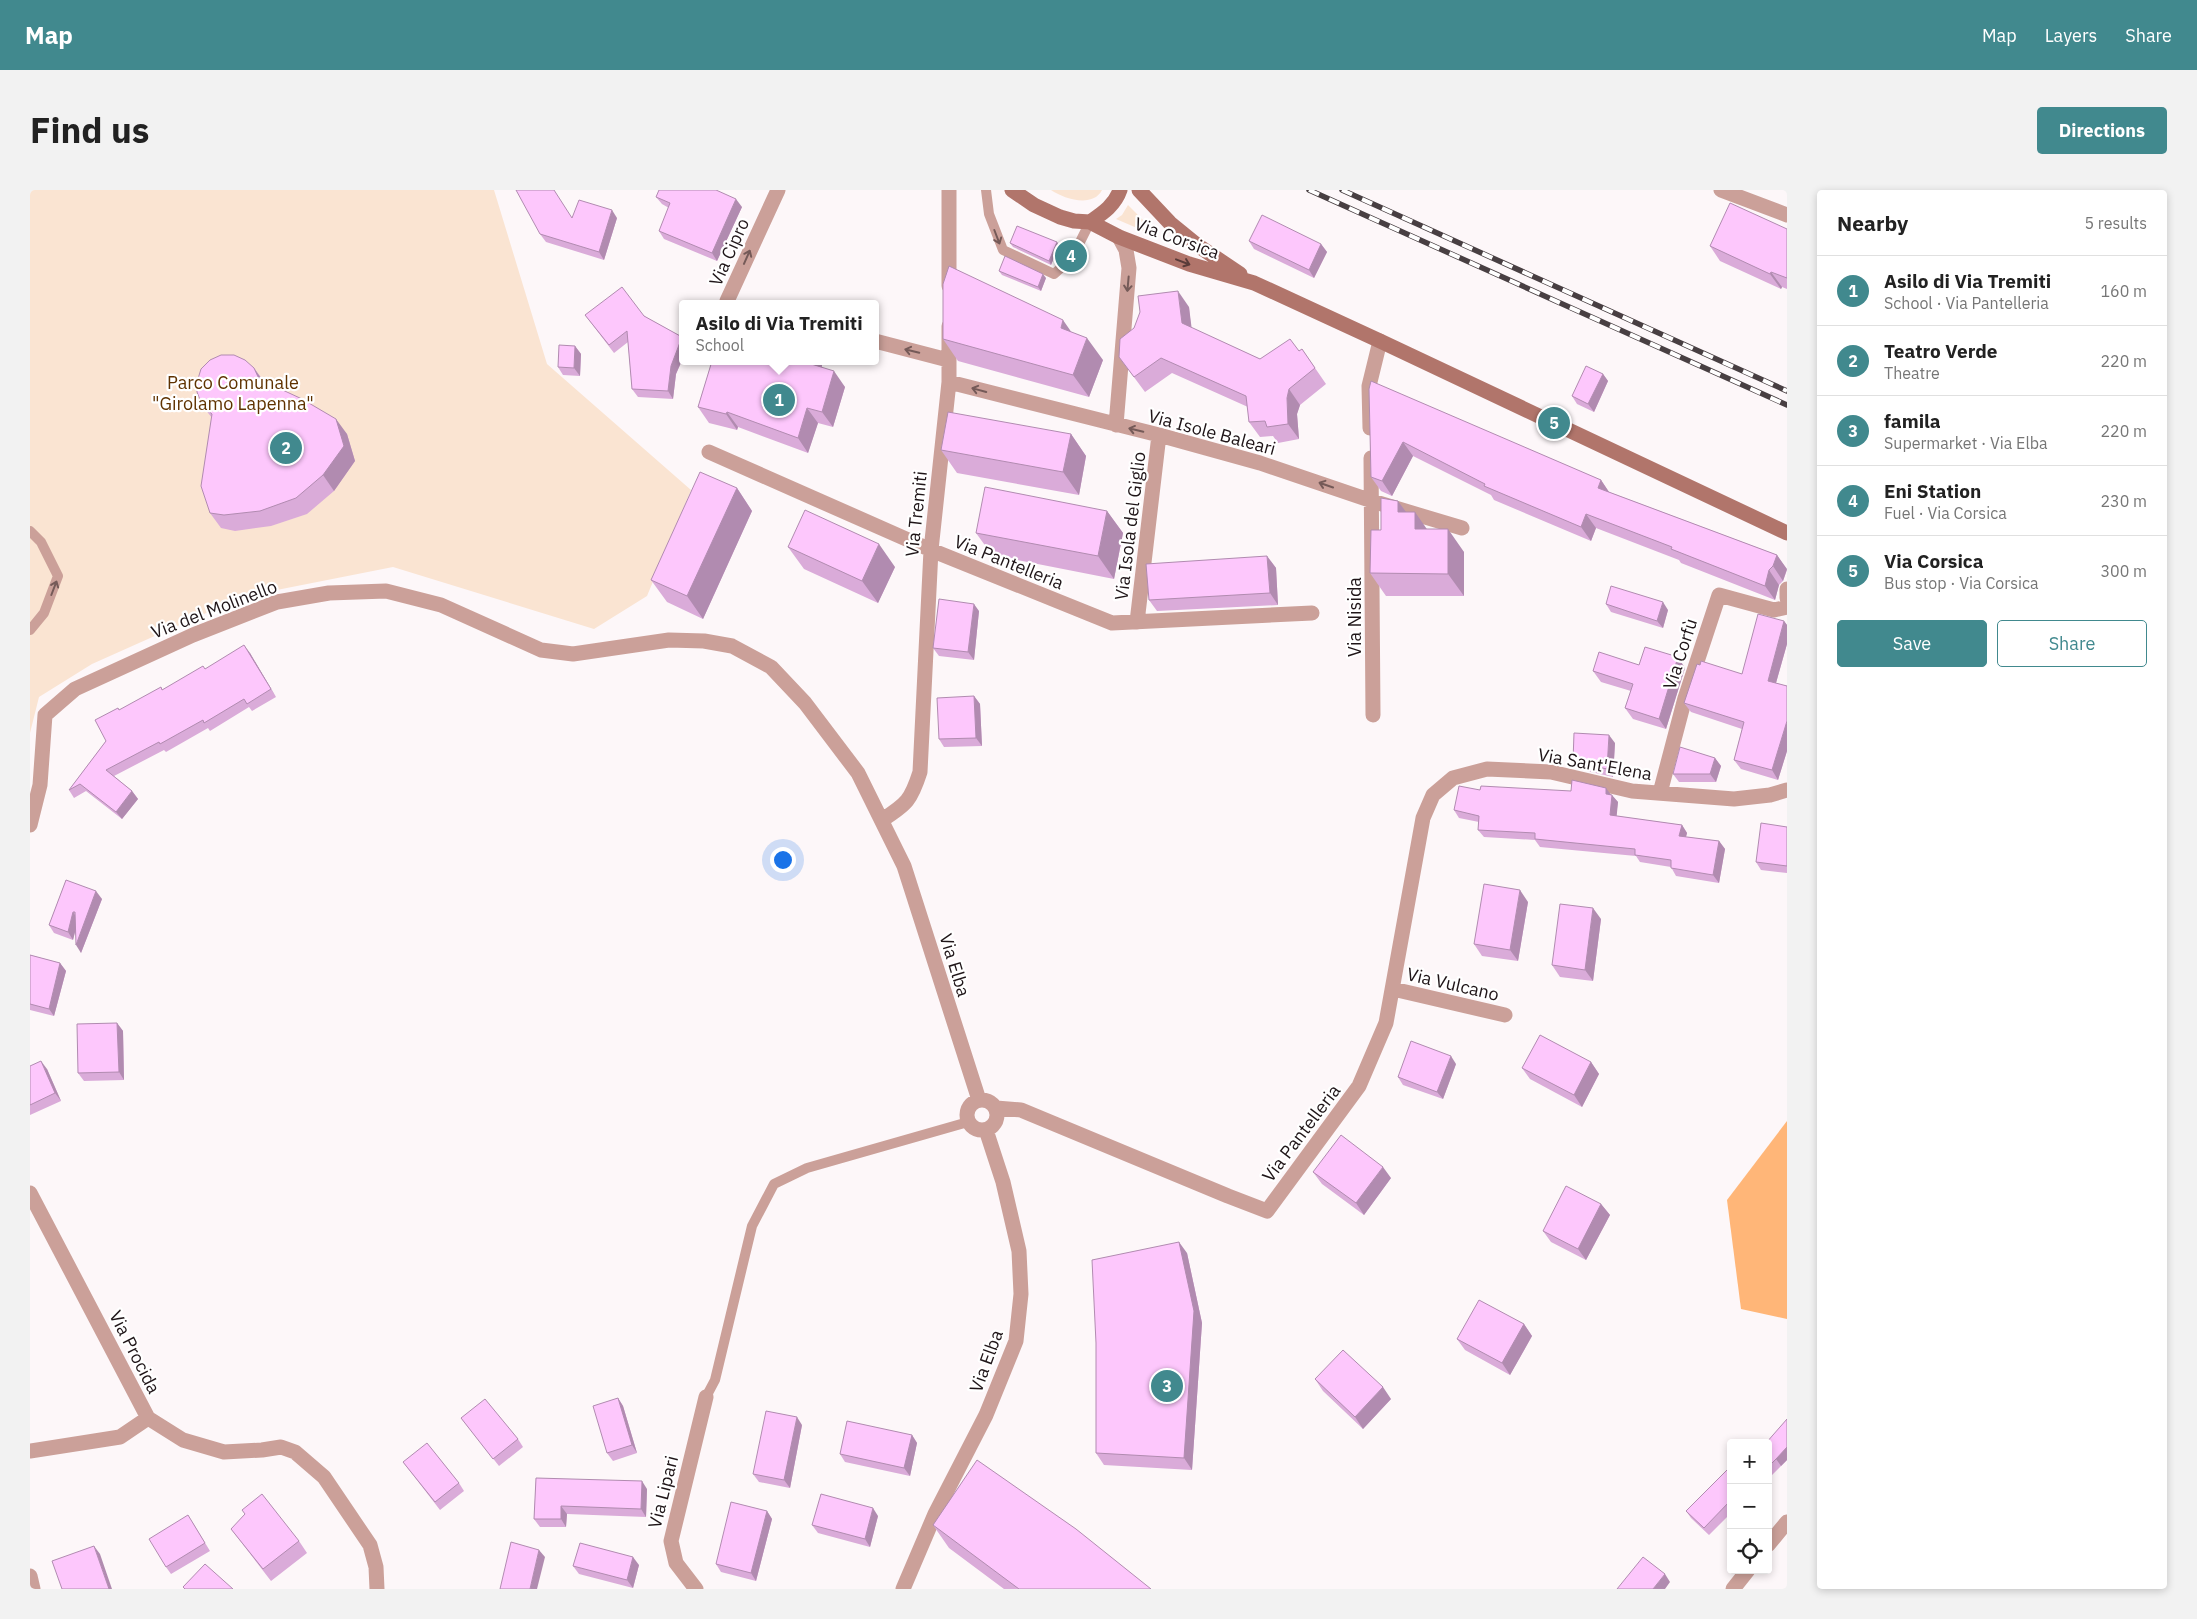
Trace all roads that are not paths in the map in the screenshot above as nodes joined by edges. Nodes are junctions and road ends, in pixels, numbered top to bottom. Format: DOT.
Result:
graph roads {
  1 [pos="778,190"];
  2 [pos="986,190"];
  3 [pos="1012,190"];
  4 [pos="1120,190"];
  5 [pos="1139,190"];
  6 [pos="1721,190"];
  7 [pos="952,192"];
  8 [pos="1787,215"];
  9 [pos="1090,222"];
  10 [pos="1119,237"];
  11 [pos="1254,284"];
  12 [pos="949,297"];
  13 [pos="729,300"];
  14 [pos="949,315"];
  15 [pos="1380,341"];
  16 [pos="879,342"];
  17 [pos="948,360"];
  18 [pos="949,382"];
  19 [pos="1116,425"];
  20 [pos="1159,435"];
  21 [pos="710,452"];
  22 [pos="1372,501"];
  23 [pos="1462,528"];
  24 [pos="30,531"];
  25 [pos="1787,533"];
  26 [pos="931,550"];
  27 [pos="1787,589"];
  28 [pos="1787,598"];
  29 [pos="1787,607"];
  30 [pos="1312,614"];
  31 [pos="1137,622"];
  32 [pos="30,630"];
  33 [pos="1373,715"];
  34 [pos="1787,790"];
  35 [pos="1660,793"];
  36 [pos="1433,796"];
  37 [pos="882,820"];
  38 [pos="30,824"];
  39 [pos="894,842"];
  40 [pos="1393,989"];
  41 [pos="1505,1015"];
  42 [pos="979,1100"];
  43 [pos="996,1108"];
  44 [pos="968,1122"];
  45 [pos="986,1130"];
  46 [pos="30,1193"];
  47 [pos="706,1397"];
  48 [pos="148,1418"];
  49 [pos="30,1451"];
  50 [pos="1787,1522"];
  51 [pos="1772,1540"];
  52 [pos="1745,1574"];
  53 [pos="30,1576"];
  54 [pos="33,1589"];
  55 [pos="378,1589"];
  56 [pos="696,1589"];
  57 [pos="903,1589"];
  58 [pos="1733,1589"];
  13 -- 1 [label="street, Via Cipro, one-way"];
  2 -- 9 [label="lane, one-way"];
  3 -- 9 [label="main road, Via Corsica"];
  4 -- 9 [label="main road, Via Corsica"];
  5 -- 11 [label="main road, Via Corsica"];
  6 -- 8 [label="street"];
  7 -- 12 [label="street"];
  9 -- 10 [label="main road, Via Corsica"];
  10 -- 11 [label="main road, Via Corsica, one-way"];
  10 -- 19 [label="street, one-way"];
  11 -- 15 [label="main road, Via Corsica"];
  14 -- 17 [label="street, Via Tremiti"];
  15 -- 22 [label="street, Via Nisida"];
  15 -- 25 [label="main road, Via Corsica"];
  17 -- 16 [label="street, one-way"];
  17 -- 18 [label="street, Via Tremiti"];
  19 -- 18 [label="street, Via Isole Baleari, one-way"];
  18 -- 26 [label="street, Via Tremiti"];
  20 -- 19 [label="street, Via Isole Baleari, one-way"];
  22 -- 20 [label="street, Via Isole Baleari, one-way"];
  20 -- 31 [label="street, Via Isola del Giglio"];
  21 -- 26 [label="street, Via Pantelleria"];
  22 -- 23 [label="street, Via Isole Baleari"];
  22 -- 33 [label="street, Via Nisida"];
  32 -- 24 [label="lane, one-way"];
  26 -- 31 [label="street, Via Pantelleria"];
  26 -- 37 [label="street, Via Tremiti"];
  27 -- 28 [label="street"];
  29 -- 35 [label="street, Via Corfù"];
  30 -- 31 [label="street, Via Pantelleria"];
  34 -- 35 [label="street, Via Sant'Elena"];
  35 -- 36 [label="street, Via Sant'Elena"];
  36 -- 40 [label="street, Via Pantelleria"];
  37 -- 38 [label="street, Via del Molinello"];
  37 -- 39 [label="street, Via del Molinello"];
  39 -- 42 [label="street, Via Elba"];
  40 -- 41 [label="street, Via Vulcano"];
  40 -- 43 [label="street, Via Pantelleria"];
  42 -- 43 [label="street"];
  42 -- 44 [label="street"];
  43 -- 45 [label="street"];
  44 -- 45 [label="street"];
  44 -- 47 [label="lane"];
  45 -- 57 [label="street, Via Elba"];
  46 -- 48 [label="street, Via Procida"];
  47 -- 56 [label="street, Via Lipari"];
  48 -- 49 [label="street, Via Procida"];
  48 -- 55 [label="street"];
  50 -- 51 [label="street"];
  52 -- 58 [label="street"];
  53 -- 54 [label="street"];
}
